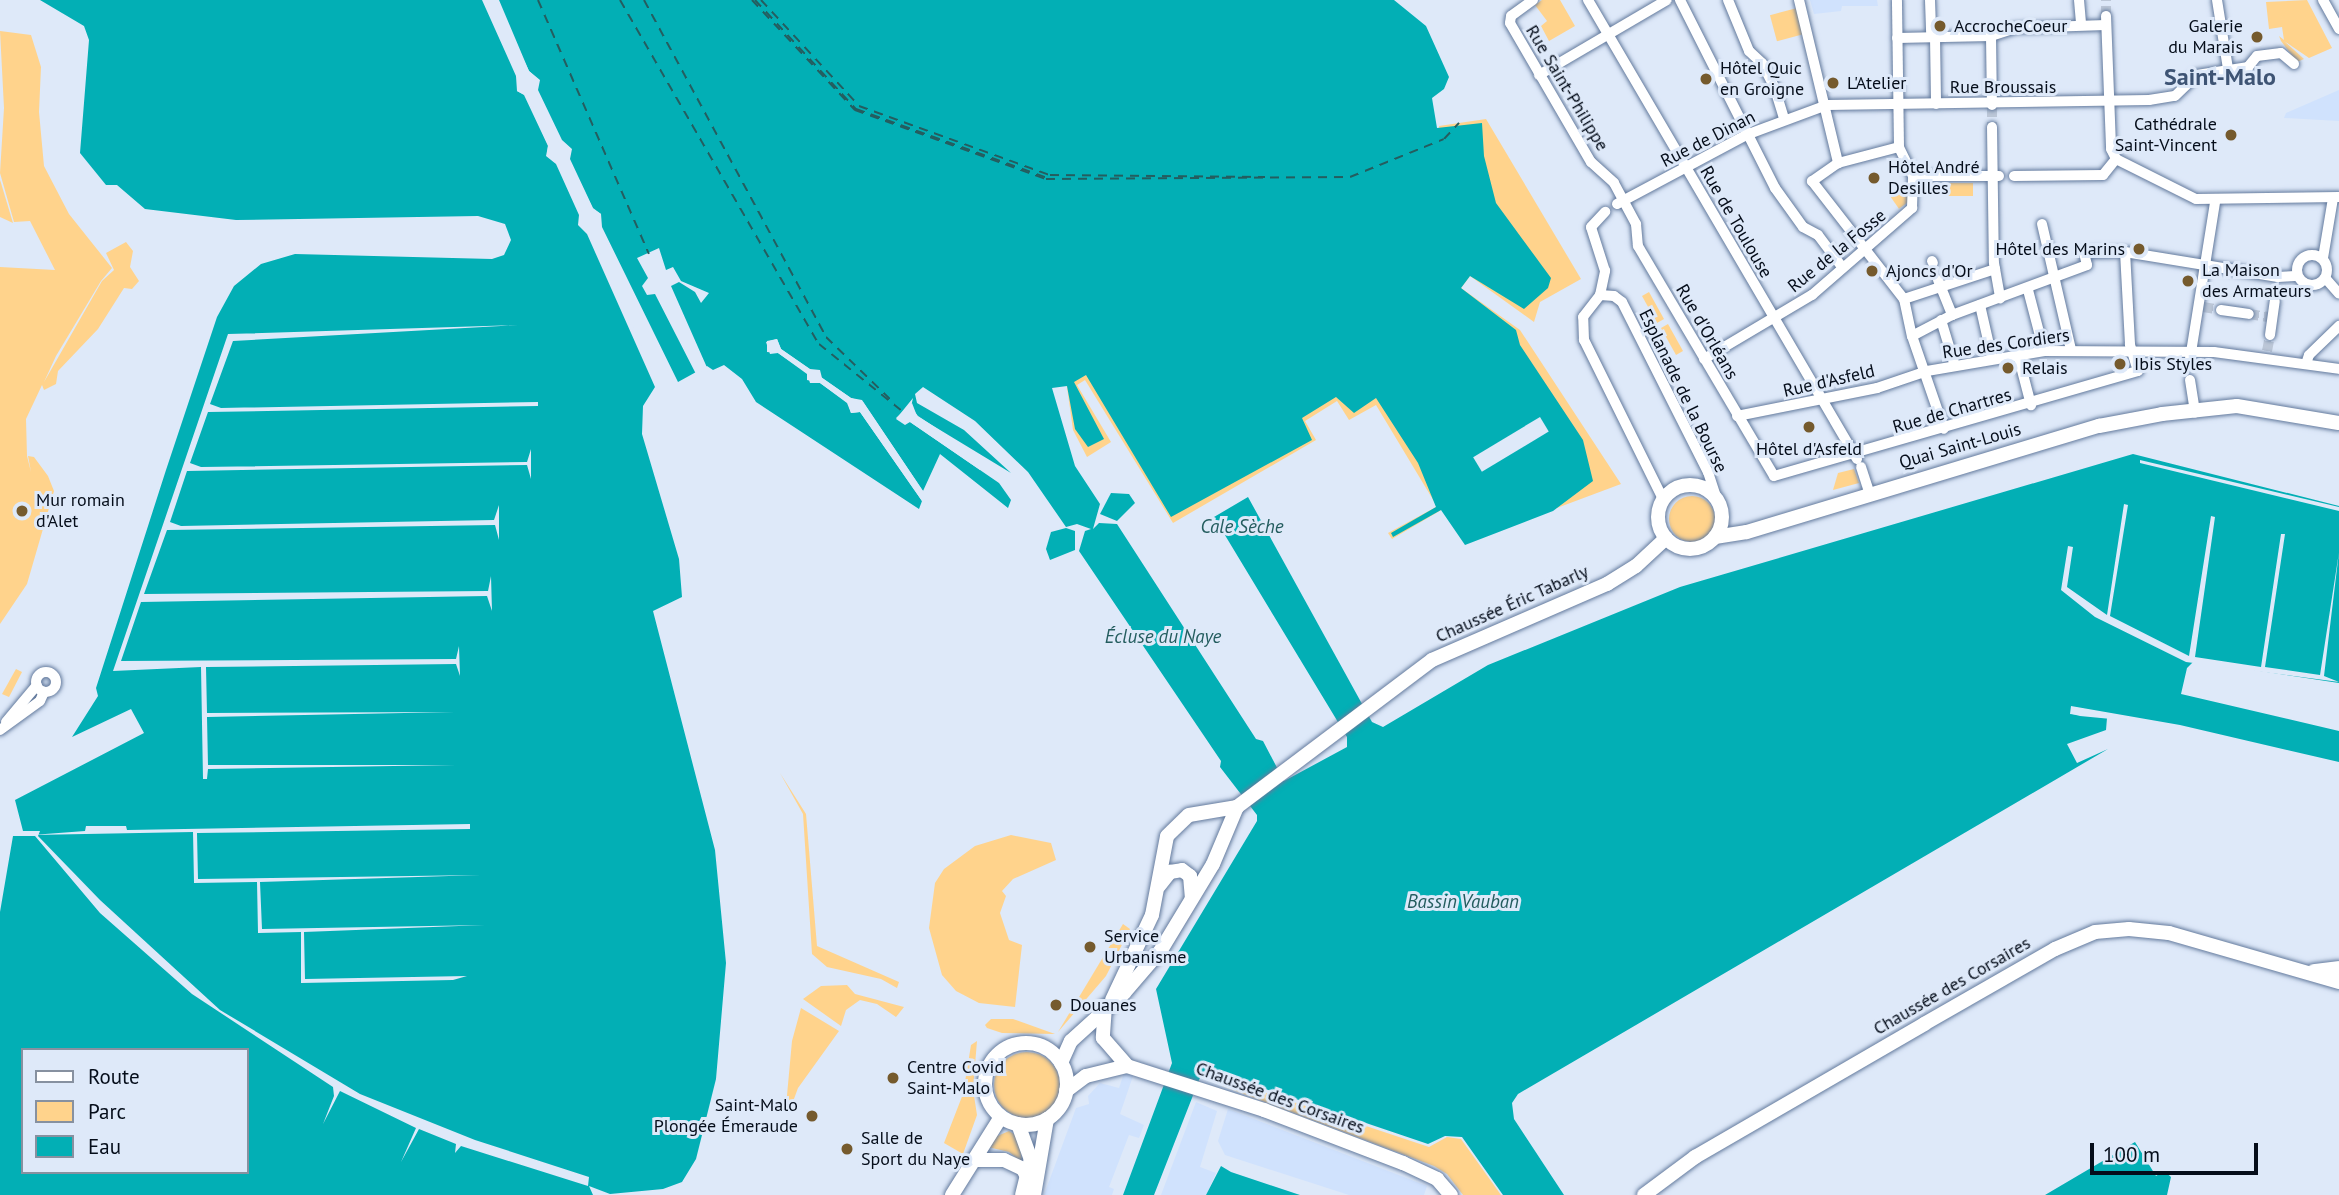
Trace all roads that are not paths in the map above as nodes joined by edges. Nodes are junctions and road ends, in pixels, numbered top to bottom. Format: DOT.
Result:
graph roads {
  1 [pos="1533,0"];
  2 [pos="1588,0"];
  3 [pos="1667,0"];
  4 [pos="1680,0"];
  5 [pos="1728,0"];
  6 [pos="1799,0"];
  7 [pos="1897,0"];
  8 [pos="1930,0"];
  9 [pos="2079,0"];
  10 [pos="2217,0"];
  11 [pos="2323,0"];
  12 [pos="2081,24"];
  13 [pos="2339,29"];
  14 [pos="1608,35"];
  15 [pos="1991,36"];
  16 [pos="1933,37"];
  17 [pos="1897,38"];
  18 [pos="1768,52"];
  19 [pos="1756,57"];
  20 [pos="2294,64"];
  21 [pos="2228,69"];
  22 [pos="1539,75"];
  23 [pos="2108,103"];
  24 [pos="1899,104"];
  25 [pos="1936,104"];
  26 [pos="1992,104"];
  27 [pos="1827,105"];
  28 [pos="1784,119"];
  29 [pos="1992,127"];
  30 [pos="1746,135"];
  31 [pos="1899,146"];
  32 [pos="2115,158"];
  33 [pos="1838,163"];
  34 [pos="1686,166"];
  35 [pos="1913,176"];
  36 [pos="1997,176"];
  37 [pos="2014,176"];
  38 [pos="2337,200"];
  39 [pos="1621,202"];
  40 [pos="2215,202"];
  41 [pos="1605,212"];
  42 [pos="2042,225"];
  43 [pos="1864,250"];
  44 [pos="2125,252"];
  45 [pos="2323,258"];
  46 [pos="2204,265"];
  47 [pos="1842,267"];
  48 [pos="1995,269"];
  49 [pos="2295,276"];
  50 [pos="2055,279"];
  51 [pos="2327,280"];
  52 [pos="1938,282"];
  53 [pos="2028,290"];
  54 [pos="2339,294"];
  55 [pos="1600,295"];
  56 [pos="2000,298"];
  57 [pos="1904,299"];
  58 [pos="2275,301"];
  59 [pos="1980,305"];
  60 [pos="2221,310"];
  61 [pos="2249,314"];
  62 [pos="1952,315"];
  63 [pos="1774,319"];
  64 [pos="1941,320"];
  65 [pos="2339,326"];
  66 [pos="2270,335"];
  67 [pos="1912,336"];
  68 [pos="2132,349"];
  69 [pos="2071,350"];
  70 [pos="2044,351"];
  71 [pos="2191,354"];
  72 [pos="2018,355"];
  73 [pos="1992,358"];
  74 [pos="1704,359"];
  75 [pos="2306,364"];
  76 [pos="2189,365"];
  77 [pos="1955,366"];
  78 [pos="2339,369"];
  79 [pos="1927,371"];
  80 [pos="2190,380"];
  81 [pos="1823,400"];
  82 [pos="2031,405"];
  83 [pos="2195,413"];
  84 [pos="1737,416"];
  85 [pos="2339,423"];
  86 [pos="1944,429"];
  87 [pos="1858,461"];
  88 [pos="1773,477"];
  89 [pos="1870,494"];
  90 [pos="1716,497"];
  91 [pos="1663,499"];
  92 [pos="1722,516"];
  93 [pos="1740,533"];
  94 [pos="1715,537"];
  95 [pos="1667,538"];
  96 [pos="40,689"];
  97 [pos="0,730"];
  98 [pos="1234,814"];
  99 [pos="1157,889"];
  100 [pos="1192,899"];
  101 [pos="2339,968"];
  102 [pos="2309,972"];
  103 [pos="2339,982"];
  104 [pos="1108,1003"];
  105 [pos="1071,1041"];
  106 [pos="1046,1048"];
  107 [pos="1062,1066"];
  108 [pos="1131,1067"];
  109 [pos="1086,1076"];
  110 [pos="1066,1091"];
  111 [pos="1001,1116"];
  112 [pos="1047,1119"];
  113 [pos="1018,1124"];
  114 [pos="973,1160"];
  115 [pos="1027,1177"];
  116 [pos="952,1195"];
  117 [pos="1022,1195"];
  118 [pos="1034,1195"];
  119 [pos="1451,1195"];
  120 [pos="1644,1195"];
  1 -- 22 [label="street, Rue Saint-Philippe"];
  2 -- 14 [label="street, Rue de Toulouse"];
  3 -- 14 [label="street"];
  4 -- 30 [label="street"];
  5 -- 19 [label="street"];
  6 -- 27 [label="street"];
  7 -- 17 [label="street"];
  8 -- 16 [label="street"];
  9 -- 12 [label="street"];
  10 -- 21 [label="street"];
  11 -- 13 [label="street"];
  12 -- 15 [label="street"];
  12 -- 23 [label="street"];
  14 -- 22 [label="street"];
  14 -- 34 [label="street, Rue de Toulouse"];
  15 -- 16 [label="street"];
  15 -- 26 [label="street"];
  16 -- 17 [label="street"];
  16 -- 25 [label="street"];
  17 -- 24 [label="street"];
  18 -- 19 [label="street"];
  19 -- 28 [label="street"];
  20 -- 21 [label="street"];
  21 -- 23 [label="street, Rue Broussais"];
  22 -- 39 [label="street, Rue Saint-Philippe"];
  23 -- 26 [label="street, Rue Broussais"];
  23 -- 32 [label="street"];
  24 -- 25 [label="street, Rue Broussais"];
  24 -- 27 [label="street, Rue de Dinan"];
  24 -- 31 [label="street"];
  25 -- 26 [label="street, Rue Broussais"];
  27 -- 28 [label="street, Rue de Dinan"];
  27 -- 33 [label="street"];
  28 -- 30 [label="street, Rue de Dinan"];
  29 -- 36 [label="street"];
  30 -- 34 [label="street, Rue de Dinan"];
  30 -- 47 [label="street"];
  31 -- 33 [label="street"];
  31 -- 35 [label="street"];
  32 -- 37 [label="street"];
  32 -- 40 [label="street"];
  33 -- 43 [label="street"];
  34 -- 39 [label="street, Rue de Dinan"];
  34 -- 63 [label="street, Rue de Toulouse"];
  35 -- 36 [label="street"];
  35 -- 43 [label="street, Rue de la Fosse"];
  36 -- 48 [label="street"];
  38 -- 40 [label="street"];
  38 -- 45 [label="street"];
  39 -- 74 [label="street, Rue d'Orléans"];
  40 -- 46 [label="street"];
  41 -- 55 [label="street"];
  42 -- 50 [label="street"];
  43 -- 47 [label="street, Rue de la Fosse"];
  43 -- 57 [label="street"];
  44 -- 46 [label="street"];
  44 -- 50 [label="street"];
  44 -- 68 [label="street"];
  45 -- 49 [label="street"];
  45 -- 51 [label="street"];
  46 -- 49 [label="street"];
  46 -- 71 [label="street"];
  47 -- 63 [label="street, Rue de la Fosse"];
  48 -- 52 [label="street"];
  48 -- 56 [label="street"];
  49 -- 51 [label="street"];
  50 -- 53 [label="street"];
  50 -- 69 [label="street"];
  51 -- 54 [label="street"];
  52 -- 57 [label="street"];
  52 -- 62 [label="street"];
  53 -- 56 [label="street"];
  53 -- 70 [label="street"];
  55 -- 90 [label="street, Esplanade de la Bourse"];
  55 -- 91 [label="street"];
  56 -- 59 [label="street"];
  57 -- 67 [label="street"];
  58 -- 66 [label="street"];
  59 -- 62 [label="street"];
  59 -- 73 [label="street"];
  60 -- 61 [label="street"];
  62 -- 64 [label="street"];
  63 -- 74 [label="street, Rue de la Fosse"];
  63 -- 81 [label="street, Rue de Toulouse"];
  64 -- 67 [label="street"];
  64 -- 77 [label="street"];
  65 -- 75 [label="street"];
  67 -- 79 [label="street"];
  68 -- 69 [label="street, Rue des Cordiers"];
  68 -- 71 [label="street, Rue des Cordiers"];
  68 -- 82 [label="street, Rue de Chartres"];
  69 -- 70 [label="street, Rue des Cordiers"];
  70 -- 72 [label="street, Rue des Cordiers"];
  71 -- 75 [label="street, Rue des Cordiers"];
  71 -- 76 [label="street"];
  72 -- 73 [label="street, Rue des Cordiers"];
  72 -- 82 [label="street"];
  73 -- 77 [label="street, Rue des Cordiers"];
  74 -- 84 [label="street, Rue d'Orléans"];
  75 -- 78 [label="street, Rue des Cordiers"];
  77 -- 79 [label="street, Rue des Cordiers"];
  79 -- 81 [label="street, Rue d'Asfeld"];
  79 -- 86 [label="street"];
  80 -- 83 [label="street"];
  81 -- 84 [label="street, Rue d'Asfeld"];
  81 -- 87 [label="street, Rue de Toulouse"];
  82 -- 86 [label="street, Rue de Chartres"];
  83 -- 85 [label="main road, Quai Saint-Louis"];
  83 -- 89 [label="main road, Quai Saint-Louis"];
  84 -- 88 [label="street, Rue d'Orléans"];
  86 -- 87 [label="street, Rue de Chartres"];
  87 -- 88 [label="street, Rue de Chartres"];
  87 -- 89 [label="street, Rue de Toulouse"];
  89 -- 93 [label="main road, Quai Saint-Louis"];
  90 -- 91 [label="main road"];
  90 -- 92 [label="main road"];
  91 -- 95 [label="main road"];
  92 -- 93 [label="main road"];
  92 -- 94 [label="main road"];
  93 -- 94 [label="main road, Quai Saint-Louis"];
  94 -- 95 [label="main road"];
  95 -- 98 [label="main road, Chaussée Éric Tabarly"];
  96 -- 97 [label="street"];
  98 -- 99 [label="main road, Chaussée Éric Tabarly"];
  98 -- 100 [label="main road, Chaussée Éric Tabarly"];
  99 -- 100 [label="main road"];
  99 -- 104 [label="main road, Chaussée Éric Tabarly"];
  100 -- 104 [label="main road, Chaussée Éric Tabarly"];
  101 -- 102 [label="main road, Chaussée des Corsaires"];
  102 -- 103 [label="main road, Chaussée des Corsaires"];
  102 -- 120 [label="main road, Chaussée des Corsaires"];
  104 -- 105 [label="main road, Chaussée Éric Tabarly"];
  104 -- 108 [label="main road"];
  105 -- 106 [label="main road"];
  105 -- 107 [label="main road, Chaussée Éric Tabarly"];
  106 -- 107 [label="main road"];
  106 -- 111 [label="main road"];
  107 -- 109 [label="main road"];
  107 -- 110 [label="main road"];
  108 -- 109 [label="main road"];
  108 -- 119 [label="main road, Chaussée des Corsaires"];
  109 -- 110 [label="main road"];
  110 -- 112 [label="main road"];
  111 -- 113 [label="main road"];
  111 -- 114 [label="main road"];
  112 -- 113 [label="main road"];
  112 -- 118 [label="main road"];
  113 -- 115 [label="main road"];
  114 -- 115 [label="main road"];
  114 -- 116 [label="main road"];
  115 -- 117 [label="main road"];
}
